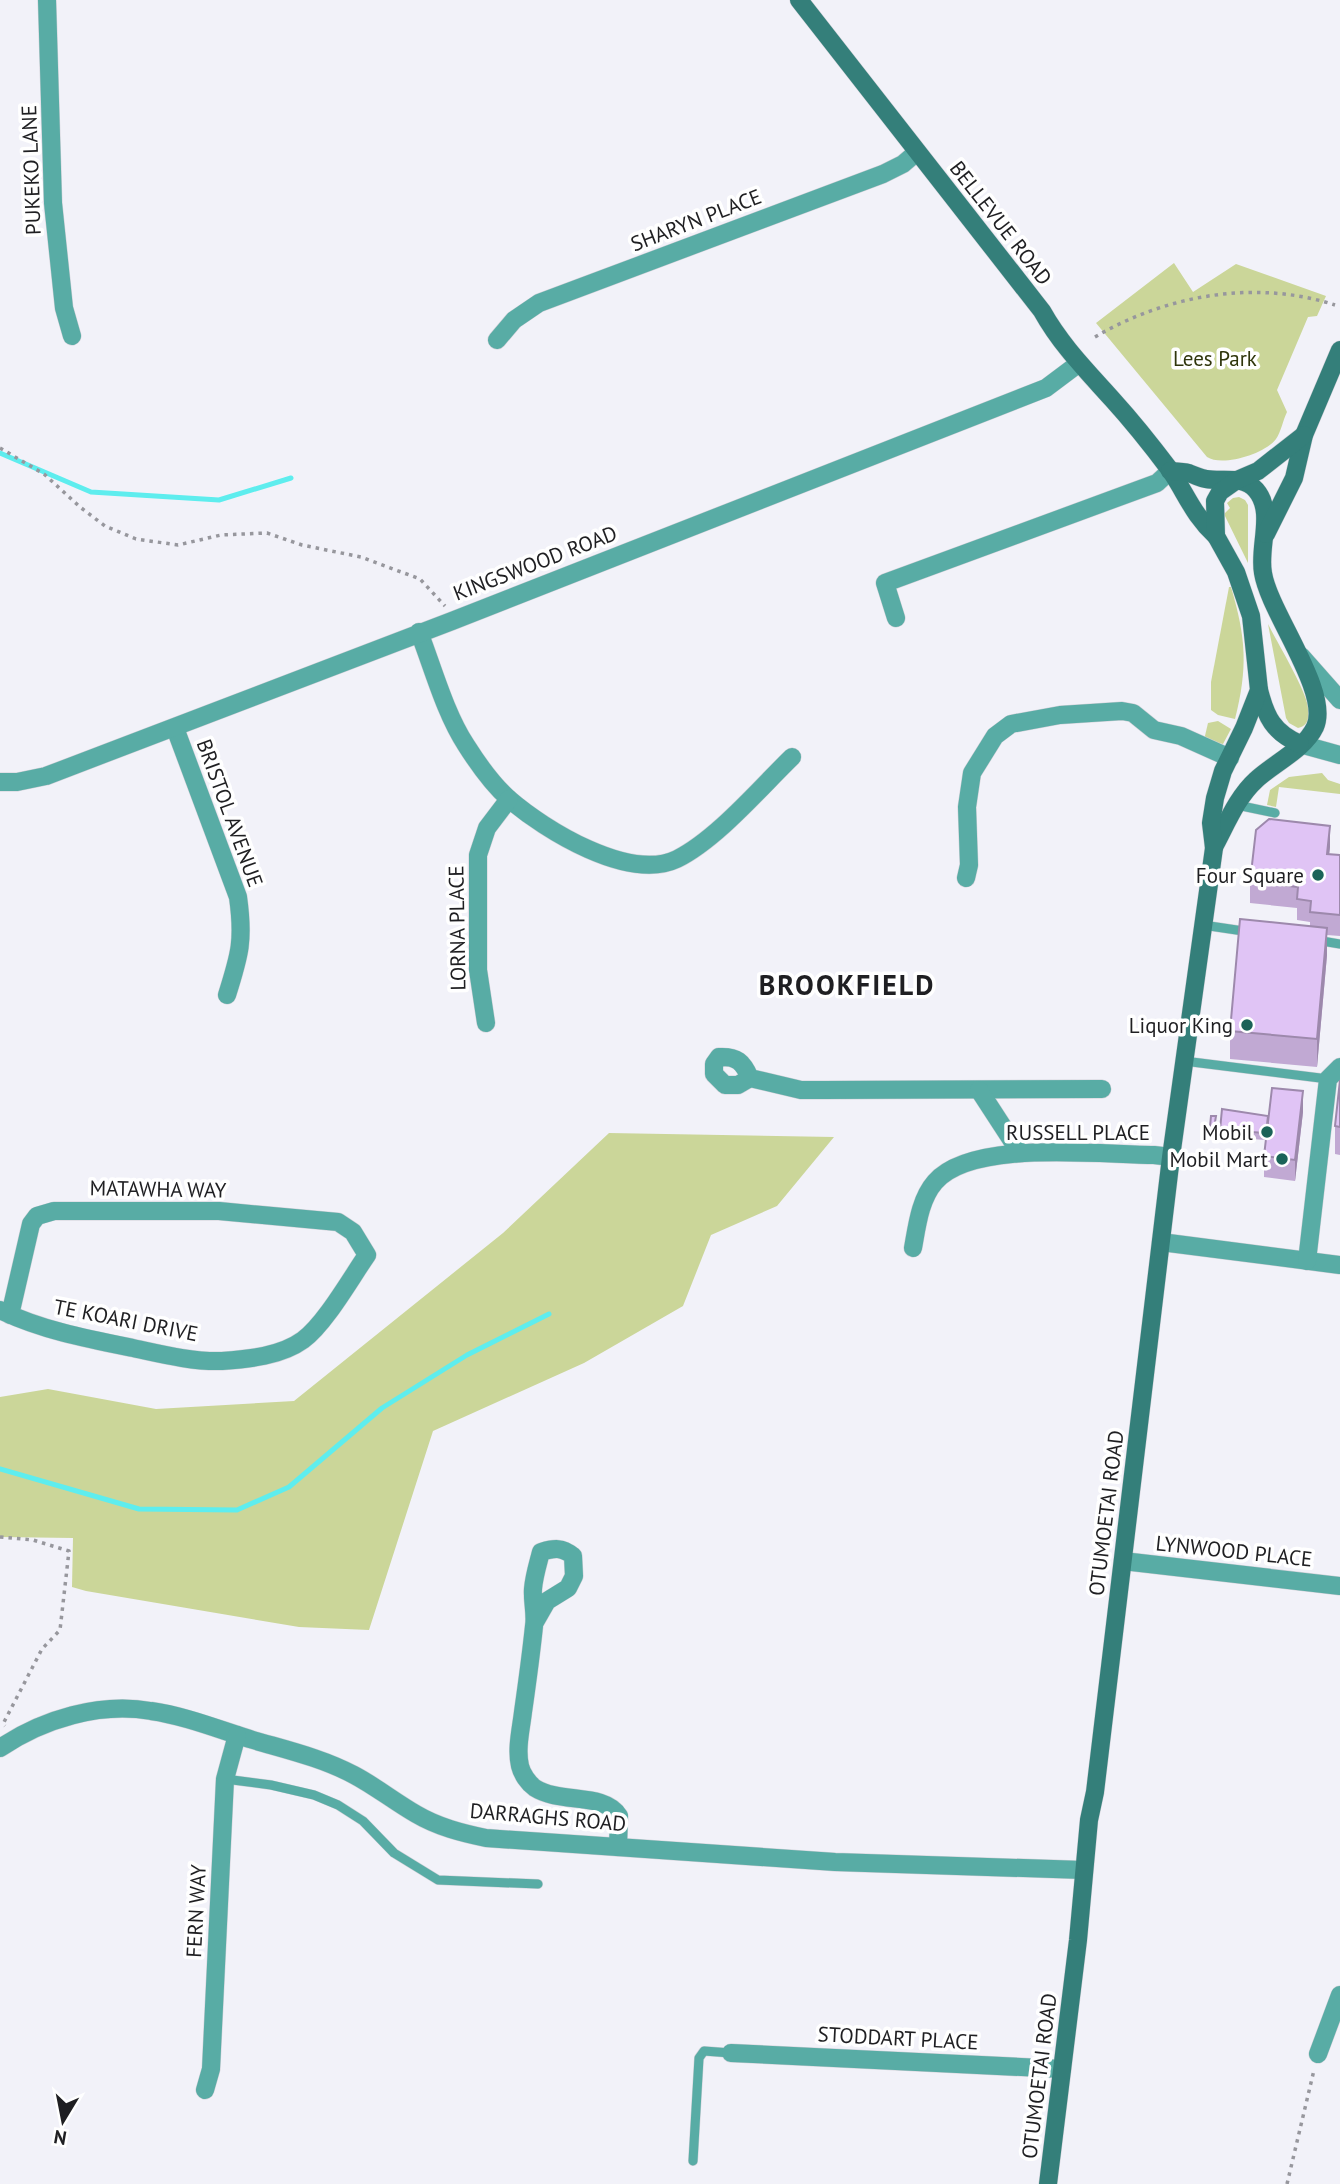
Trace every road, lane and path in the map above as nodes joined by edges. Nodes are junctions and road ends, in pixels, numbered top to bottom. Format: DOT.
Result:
graph roads {
  1 [pos="47,0"];
  2 [pos="799,0"];
  3 [pos="917,152"];
  4 [pos="1335,305"];
  5 [pos="72,336"];
  6 [pos="1095,337"];
  7 [pos="497,340"];
  8 [pos="1340,349"];
  9 [pos="1078,364"];
  10 [pos="1304,435"];
  11 [pos="0,448"];
  12 [pos="1170,471"];
  13 [pos="1237,480"];
  14 [pos="1216,536"];
  15 [pos="1263,541"];
  16 [pos="896,618"];
  17 [pos="452,621"];
  18 [pos="419,632"];
  19 [pos="1301,656"];
  20 [pos="1259,690"];
  21 [pos="1340,700"];
  22 [pos="175,728"];
  23 [pos="1300,744"];
  24 [pos="1340,755"];
  25 [pos="792,757"];
  26 [pos="1230,758"];
  27 [pos="0,782"];
  28 [pos="509,799"];
  29 [pos="1237,805"];
  30 [pos="1275,814"];
  31 [pos="1214,848"];
  32 [pos="966,878"];
  33 [pos="1203,925"];
  34 [pos="1261,933"];
  35 [pos="1301,937"];
  36 [pos="1340,944"];
  37 [pos="227,995"];
  38 [pos="486,1023"];
  39 [pos="1184,1061"];
  40 [pos="1334,1073"];
  41 [pos="750,1078"];
  42 [pos="1102,1089"];
  43 [pos="979,1090"];
  44 [pos="1020,1153"];
  45 [pos="1171,1157"];
  46 [pos="1161,1242"];
  47 [pos="914,1248"];
  48 [pos="367,1255"];
  49 [pos="1307,1261"];
  50 [pos="1340,1265"];
  51 [pos="5,1312"];
  52 [pos="0,1536"];
  53 [pos="1123,1561"];
  54 [pos="1340,1586"];
  55 [pos="535,1622"];
  56 [pos="3,1724"];
  57 [pos="237,1735"];
  58 [pos="0,1748"];
  59 [pos="225,1779"];
  60 [pos="618,1847"];
  61 [pos="1083,1870"];
  62 [pos="538,1884"];
  63 [pos="1340,1995"];
  64 [pos="731,2053"];
  65 [pos="1318,2054"];
  66 [pos="1062,2069"];
  67 [pos="205,2090"];
  68 [pos="693,2161"];
  69 [pos="1048,2184"];
  70 [pos="1287,2184"];
  1 -- 5 [label="street, PUKEKO LANE"];
  2 -- 3 [label="main road, BELLEVUE ROAD"];
  3 -- 7 [label="street, SHARYN PLACE"];
  3 -- 9 [label="main road, BELLEVUE ROAD"];
  4 -- 6 [label="path"];
  8 -- 10 [label="main road, OTUMOETAI ROAD"];
  9 -- 12 [label="main road, BELLEVUE ROAD"];
  9 -- 17 [label="street, KINGSWOOD ROAD"];
  10 -- 13 [label="main road, OTUMOETAI ROAD"];
  10 -- 15 [label="main road, OTUMOETAI ROAD"];
  11 -- 17 [label="path"];
  12 -- 13 [label="main road"];
  12 -- 14 [label="main road, BELLEVUE ROAD"];
  12 -- 16 [label="street"];
  13 -- 14 [label="main road, OTUMOETAI ROAD"];
  13 -- 15 [label="main road"];
  14 -- 20 [label="main road, OTUMOETAI ROAD"];
  15 -- 19 [label="main road, OTUMOETAI ROAD"];
  17 -- 18 [label="street, KINGSWOOD ROAD"];
  18 -- 22 [label="street, KINGSWOOD ROAD"];
  18 -- 28 [label="street"];
  19 -- 21 [label="street"];
  19 -- 23 [label="main road, OTUMOETAI ROAD"];
  20 -- 23 [label="main road"];
  20 -- 26 [label="main road, OTUMOETAI ROAD"];
  22 -- 27 [label="street, KINGSWOOD ROAD"];
  22 -- 37 [label="street, BRISTOL AVENUE"];
  23 -- 24 [label="street"];
  23 -- 29 [label="main road, OTUMOETAI ROAD"];
  25 -- 28 [label="street"];
  26 -- 31 [label="main road, OTUMOETAI ROAD"];
  26 -- 32 [label="street"];
  28 -- 38 [label="street, LORNA PLACE"];
  29 -- 30 [label="lane"];
  29 -- 31 [label="main road, OTUMOETAI ROAD"];
  31 -- 33 [label="main road, OTUMOETAI ROAD"];
  33 -- 34 [label="lane"];
  33 -- 39 [label="main road, OTUMOETAI ROAD"];
  35 -- 36 [label="lane"];
  39 -- 40 [label="lane"];
  39 -- 45 [label="main road, OTUMOETAI ROAD"];
  40 -- 49 [label="street"];
  41 -- 43 [label="street"];
  42 -- 43 [label="street"];
  43 -- 44 [label="street"];
  44 -- 45 [label="street, RUSSELL PLACE"];
  44 -- 47 [label="street, RUSSELL PLACE"];
  45 -- 46 [label="main road, OTUMOETAI ROAD"];
  46 -- 49 [label="street"];
  46 -- 53 [label="main road, OTUMOETAI ROAD"];
  48 -- 51 [label="street, TE KOARI DRIVE"];
  48 -- 51 [label="street, MATAWHA WAY"];
  49 -- 50 [label="street"];
  52 -- 56 [label="path"];
  53 -- 54 [label="street, LYNWOOD PLACE"];
  53 -- 61 [label="main road, OTUMOETAI ROAD"];
  55 -- 60 [label="street"];
  57 -- 58 [label="street, DARRAGHS ROAD"];
  57 -- 59 [label="street, FERN WAY"];
  57 -- 60 [label="street, DARRAGHS ROAD"];
  59 -- 62 [label="lane"];
  59 -- 67 [label="street, FERN WAY"];
  60 -- 61 [label="street, DARRAGHS ROAD"];
  61 -- 66 [label="main road, OTUMOETAI ROAD"];
  63 -- 65 [label="street"];
  64 -- 66 [label="street, STODDART PLACE"];
  64 -- 68 [label="lane"];
  65 -- 70 [label="path"];
  66 -- 69 [label="main road, OTUMOETAI ROAD"];
}
